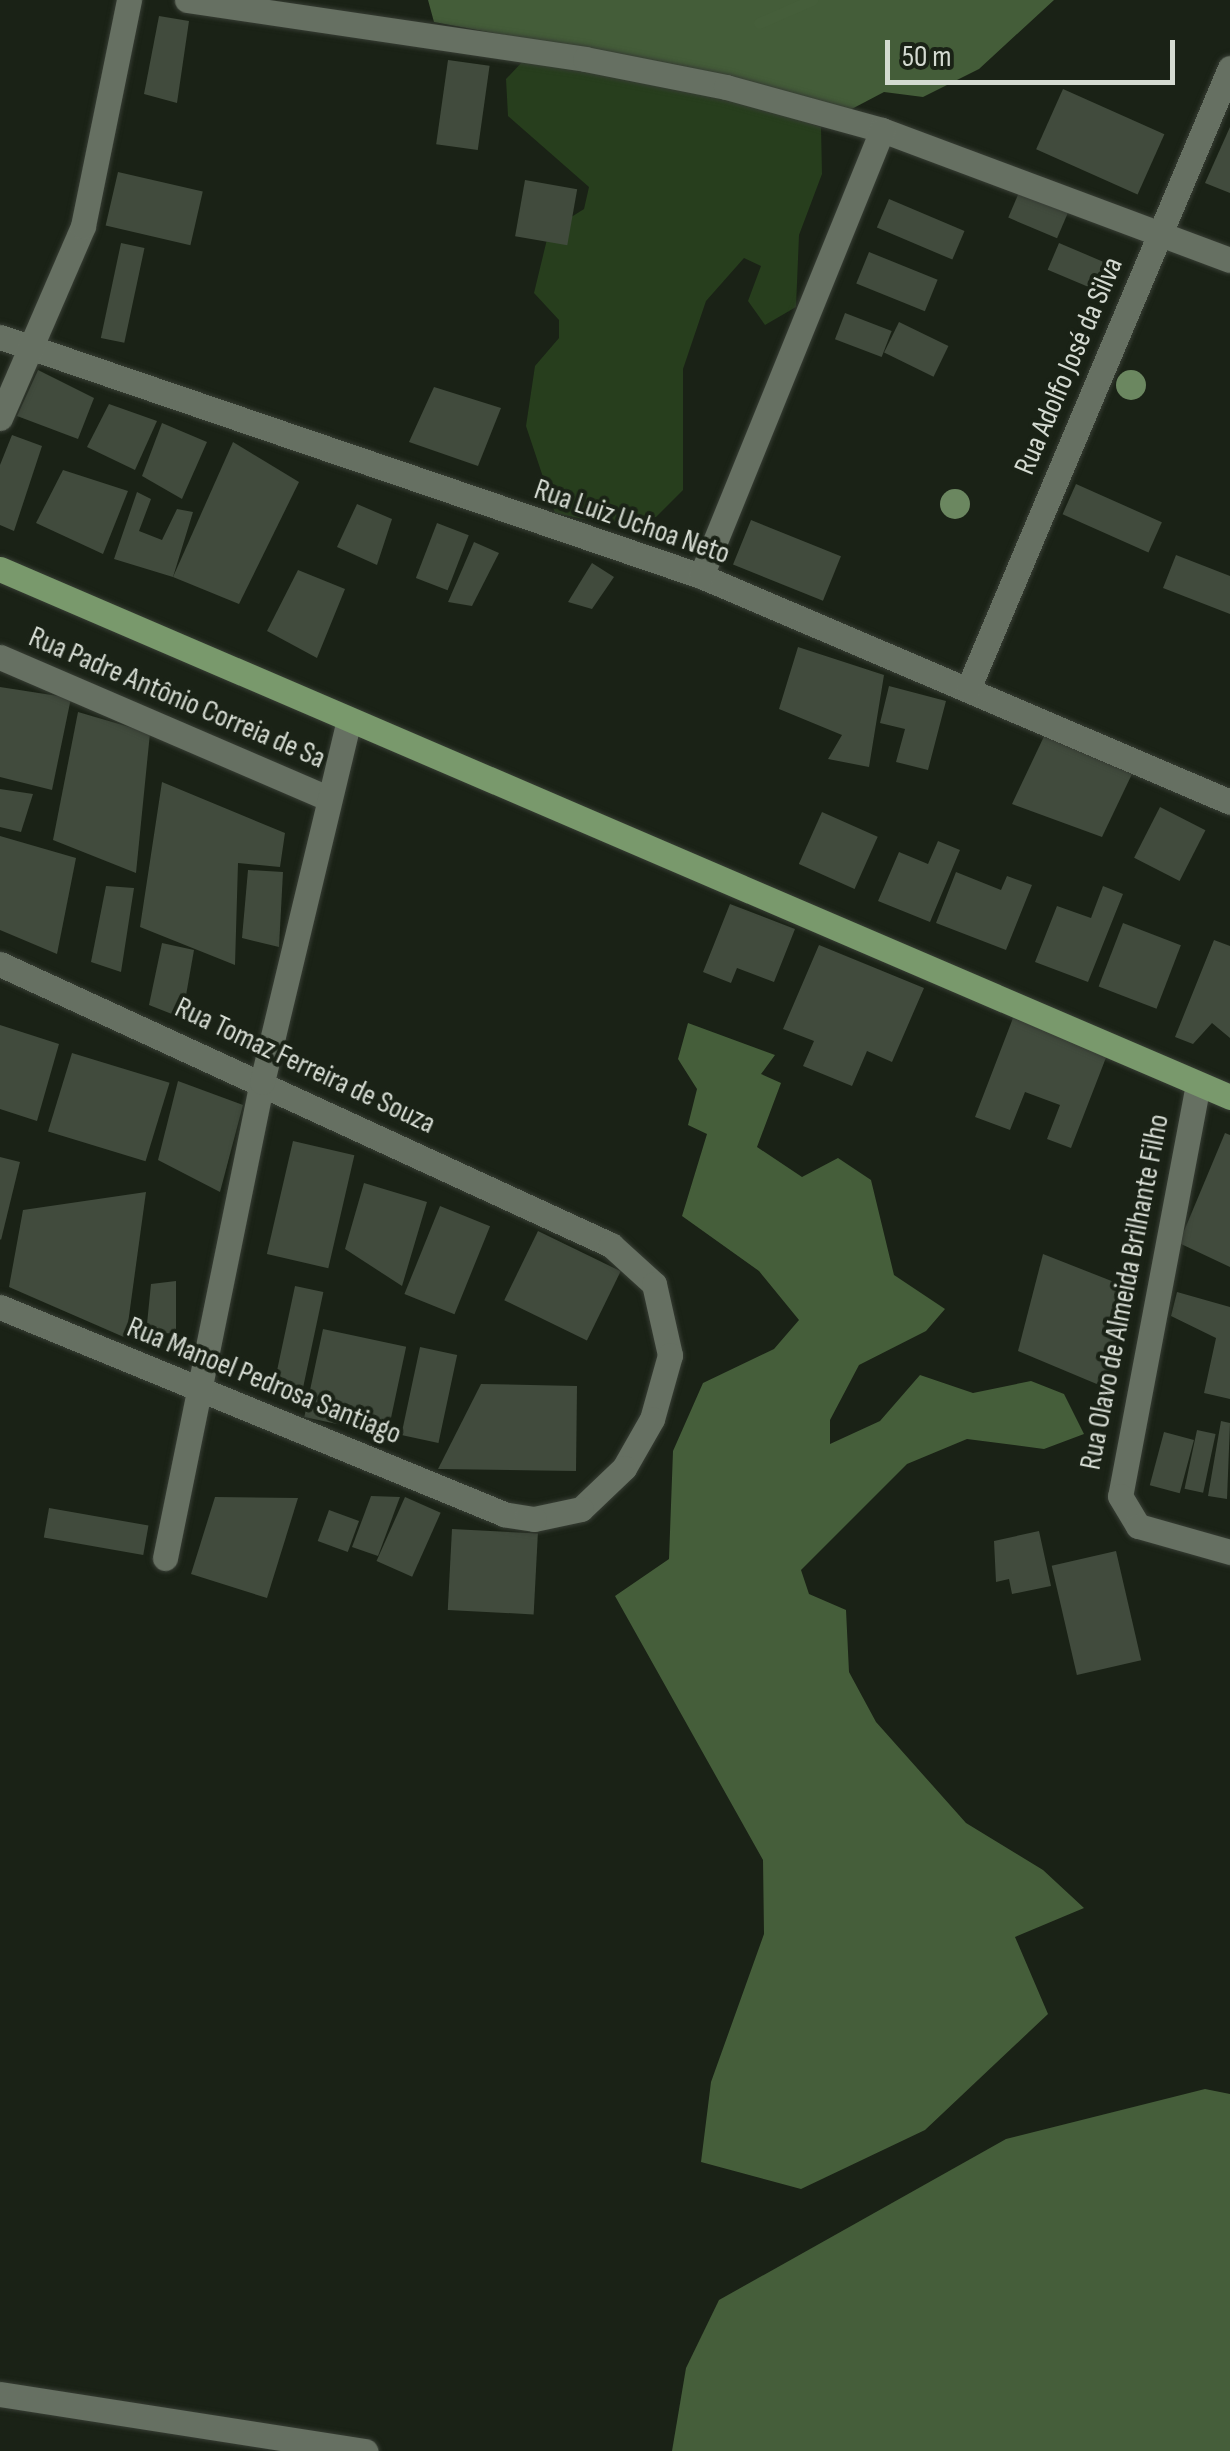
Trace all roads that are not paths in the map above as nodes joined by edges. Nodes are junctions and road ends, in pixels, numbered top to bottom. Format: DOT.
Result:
graph roads {
  1 [pos="130,0"];
  2 [pos="187,0"];
  3 [pos="1230,68"];
  4 [pos="882,130"];
  5 [pos="1162,229"];
  6 [pos="1230,260"];
  7 [pos="0,337"];
  8 [pos="31,343"];
  9 [pos="0,418"];
  10 [pos="0,570"];
  11 [pos="700,576"];
  12 [pos="0,657"];
  13 [pos="968,689"];
  14 [pos="348,723"];
  15 [pos="1228,796"];
  16 [pos="328,800"];
  17 [pos="0,964"];
  18 [pos="262,1082"];
  19 [pos="1198,1084"];
  20 [pos="1230,1097"];
  21 [pos="0,1307"];
  22 [pos="198,1391"];
  23 [pos="504,1514"];
  24 [pos="1230,1552"];
  25 [pos="165,1558"];
  26 [pos="0,2394"];
  27 [pos="366,2451"];
  1 -- 8 [label="street"];
  2 -- 4 [label="street"];
  3 -- 5 [label="street, Rua Adolfo José da Silva"];
  4 -- 5 [label="street"];
  4 -- 11 [label="street"];
  5 -- 6 [label="street"];
  5 -- 13 [label="street, Rua Adolfo José da Silva"];
  7 -- 8 [label="street, Rua Luiz Uchoa Neto"];
  8 -- 9 [label="street"];
  8 -- 11 [label="street, Rua Luiz Uchoa Neto"];
  10 -- 14 [label="main road"];
  11 -- 13 [label="street, Rua Luiz Uchoa Neto"];
  12 -- 16 [label="street, Rua Padre Antônio Correia de Sa"];
  13 -- 15 [label="street, Rua Luiz Uchoa Neto"];
  14 -- 16 [label="street"];
  14 -- 19 [label="main road"];
  16 -- 18 [label="street"];
  17 -- 18 [label="street, Rua Tomaz Ferreira de Souza"];
  18 -- 22 [label="street"];
  18 -- 23 [label="street, Rua Tomaz Ferreira de Souza"];
  19 -- 20 [label="main road"];
  19 -- 24 [label="street, Rua Olavo de Almeida Brilhante Filho"];
  21 -- 22 [label="street, Rua Manoel Pedrosa Santiago"];
  22 -- 23 [label="street, Rua Manoel Pedrosa Santiago"];
  22 -- 25 [label="street"];
  26 -- 27 [label="street"];
}
